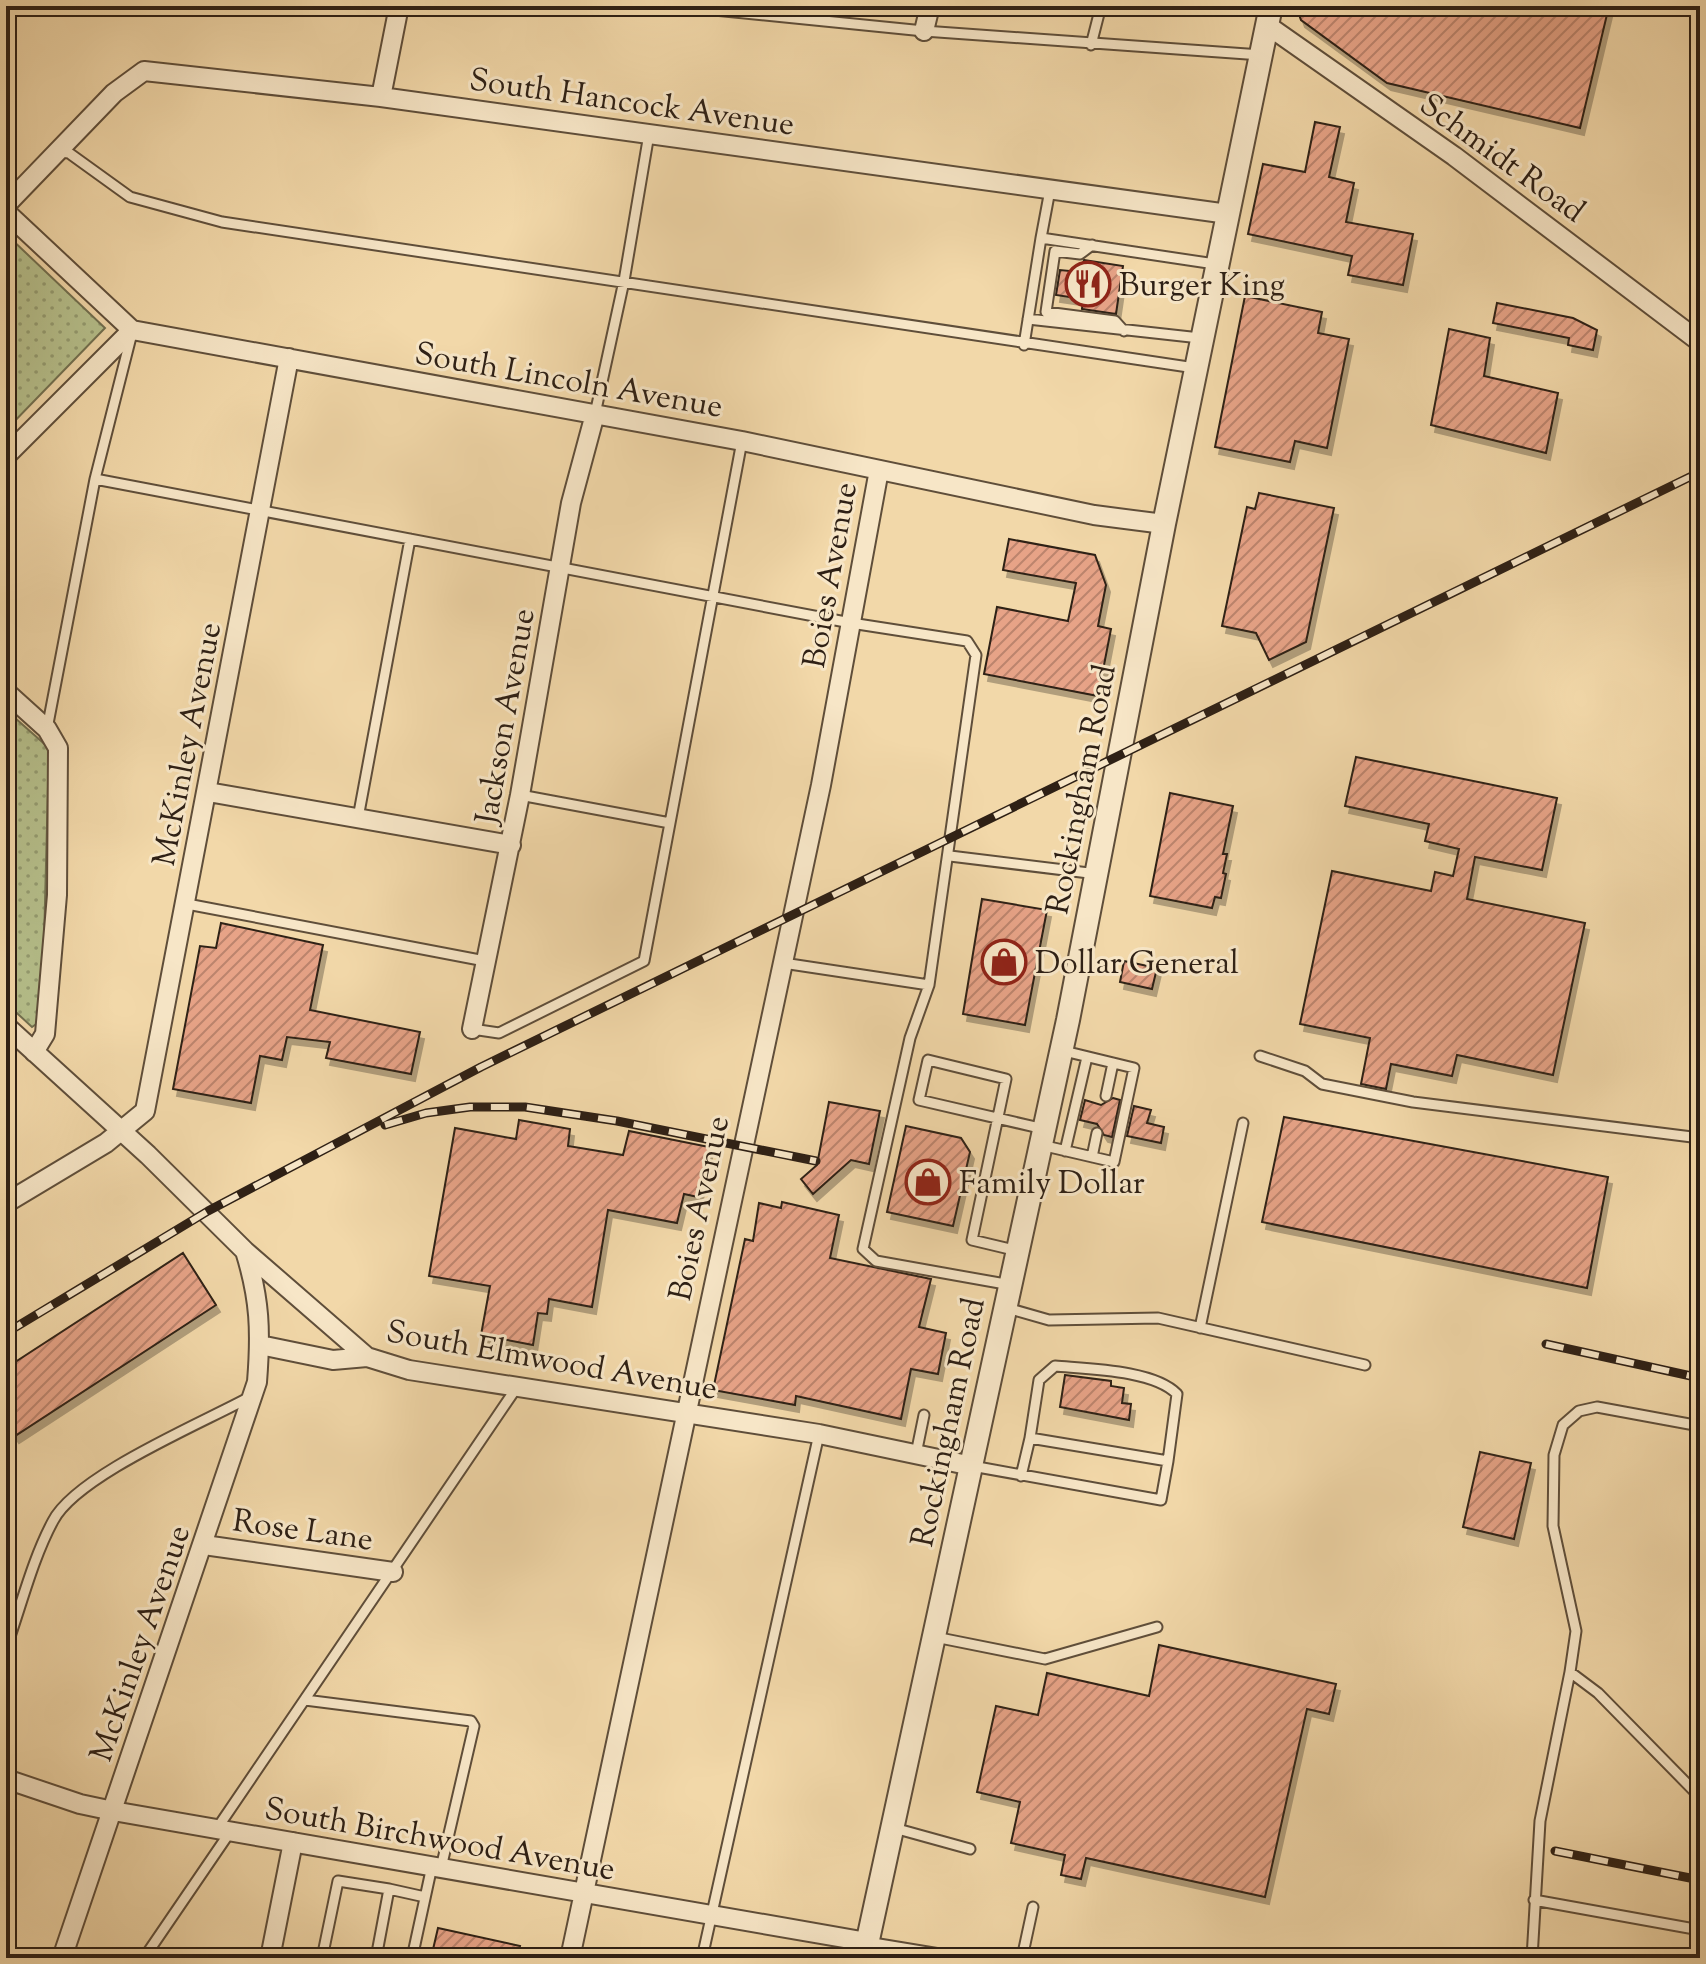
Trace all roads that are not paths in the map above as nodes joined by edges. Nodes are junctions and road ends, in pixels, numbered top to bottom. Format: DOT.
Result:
graph roads {
  1 [pos="399,6"];
  2 [pos="674,6"];
  3 [pos="930,6"];
  4 [pos="1101,6"];
  5 [pos="1269,16"];
  6 [pos="924,31"];
  7 [pos="1091,45"];
  8 [pos="1261,55"];
  9 [pos="381,97"];
  10 [pos="649,134"];
  11 [pos="59,152"];
  12 [pos="1050,189"];
  13 [pos="6,205"];
  14 [pos="6,212"];
  15 [pos="1228,214"];
  16 [pos="1041,238"];
  17 [pos="1092,245"];
  18 [pos="1217,264"];
  19 [pos="624,281"];
  20 [pos="1700,318"];
  21 [pos="1028,319"];
  22 [pos="132,330"];
  23 [pos="1124,331"];
  24 [pos="1202,338"];
  25 [pos="1697,340"];
  26 [pos="1024,345"];
  27 [pos="289,358"];
  28 [pos="1195,369"];
  29 [pos="595,414"];
  30 [pos="742,441"];
  31 [pos="6,456"];
  32 [pos="879,470"];
  33 [pos="95,479"];
  34 [pos="261,509"];
  35 [pos="1164,524"];
  36 [pos="410,539"];
  37 [pos="561,568"];
  38 [pos="712,597"];
  39 [pos="851,623"];
  40 [pos="6,692"];
  41 [pos="47,729"];
  42 [pos="208,792"];
  43 [pos="520,795"];
  44 [pos="358,818"];
  45 [pos="670,823"];
  46 [pos="511,845"];
  47 [pos="950,856"];
  48 [pos="1097,874"];
  49 [pos="187,904"];
  50 [pos="485,961"];
  51 [pos="783,963"];
  52 [pos="929,985"];
  53 [pos="6,1026"];
  54 [pos="472,1029"];
  55 [pos="1061,1051"];
  56 [pos="34,1052"];
  57 [pos="1260,1056"];
  58 [pos="1087,1057"];
  59 [pos="1113,1063"];
  60 [pos="1106,1096"];
  61 [pos="997,1117"];
  62 [pos="1243,1123"];
  63 [pos="123,1131"];
  64 [pos="1097,1133"];
  65 [pos="1042,1137"];
  66 [pos="1700,1138"];
  67 [pos="1065,1151"];
  68 [pos="1092,1157"];
  69 [pos="8,1200"];
  70 [pos="245,1251"];
  71 [pos="1018,1251"];
  72 [pos="1011,1285"];
  73 [pos="1006,1307"];
  74 [pos="1200,1328"];
  75 [pos="260,1345"];
  76 [pos="367,1357"];
  77 [pos="1365,1365"];
  78 [pos="517,1387"];
  79 [pos="253,1396"];
  80 [pos="684,1415"];
  81 [pos="924,1415"];
  82 [pos="1700,1426"];
  83 [pos="819,1434"];
  84 [pos="1030,1438"];
  85 [pos="916,1454"];
  86 [pos="1168,1461"];
  87 [pos="972,1466"];
  88 [pos="1021,1476"];
  89 [pos="204,1545"];
  90 [pos="393,1572"];
  91 [pos="1157,1627"];
  92 [pos="932,1636"];
  93 [pos="6,1648"];
  94 [pos="1570,1672"];
  95 [pos="305,1700"];
  96 [pos="6,1779"];
  97 [pos="1700,1797"];
  98 [pos="113,1811"];
  99 [pos="891,1827"];
  100 [pos="223,1831"];
  101 [pos="293,1842"];
  102 [pos="970,1849"];
  103 [pos="436,1867"];
  104 [pos="389,1889"];
  105 [pos="583,1894"];
  106 [pos="425,1897"];
  107 [pos="1534,1900"];
  108 [pos="1033,1907"];
  109 [pos="711,1916"];
  110 [pos="1700,1930"];
  111 [pos="865,1950"];
  112 [pos="62,1958"];
  113 [pos="144,1958"];
  114 [pos="270,1958"];
  115 [pos="322,1958"];
  116 [pos="376,1958"];
  117 [pos="412,1958"];
  118 [pos="570,1958"];
  119 [pos="702,1958"];
  120 [pos="964,1958"];
  121 [pos="1022,1958"];
  122 [pos="1532,1958"];
  1 -- 9 [label="street"];
  2 -- 6 [label="lane"];
  3 -- 6 [label="street"];
  4 -- 7 [label="lane"];
  5 -- 8 [label="street, Rockingham Road"];
  5 -- 25 [label="street, Schmidt Road"];
  6 -- 7 [label="lane"];
  7 -- 8 [label="lane"];
  8 -- 15 [label="street, Rockingham Road"];
  9 -- 10 [label="street, South Hancock Avenue"];
  9 -- 11 [label="street, South Hancock Avenue"];
  10 -- 12 [label="street, South Hancock Avenue"];
  10 -- 19 [label="lane"];
  11 -- 13 [label="street, South Hancock Avenue"];
  11 -- 19 [label="lane"];
  12 -- 15 [label="street, South Hancock Avenue"];
  12 -- 16 [label="lane"];
  14 -- 22 [label="street"];
  15 -- 18 [label="street, Rockingham Road"];
  16 -- 17 [label="lane"];
  16 -- 21 [label="lane"];
  17 -- 18 [label="lane"];
  17 -- 23 [label="lane"];
  18 -- 24 [label="street, Rockingham Road"];
  19 -- 26 [label="lane"];
  19 -- 29 [label="lane"];
  20 -- 25 [label="lane"];
  21 -- 23 [label="lane"];
  21 -- 26 [label="lane"];
  22 -- 27 [label="street, South Lincoln Avenue"];
  22 -- 31 [label="street"];
  22 -- 33 [label="lane"];
  23 -- 24 [label="lane"];
  24 -- 28 [label="street, Rockingham Road"];
  26 -- 28 [label="lane"];
  27 -- 29 [label="street, South Lincoln Avenue"];
  27 -- 34 [label="street, McKinley Avenue"];
  28 -- 35 [label="street, Rockingham Road"];
  29 -- 30 [label="street, South Lincoln Avenue"];
  29 -- 37 [label="street, Jackson Avenue"];
  30 -- 32 [label="street, South Lincoln Avenue"];
  30 -- 38 [label="lane"];
  32 -- 35 [label="street, South Lincoln Avenue"];
  32 -- 39 [label="street, Boies Avenue"];
  33 -- 34 [label="lane"];
  33 -- 41 [label="lane"];
  34 -- 36 [label="lane"];
  34 -- 42 [label="street, McKinley Avenue"];
  35 -- 48 [label="street, Rockingham Road"];
  36 -- 37 [label="lane"];
  36 -- 44 [label="lane"];
  37 -- 38 [label="lane"];
  37 -- 43 [label="street, Jackson Avenue"];
  38 -- 39 [label="lane"];
  38 -- 45 [label="lane"];
  39 -- 47 [label="lane"];
  39 -- 51 [label="street, Boies Avenue"];
  40 -- 41 [label="street"];
  41 -- 56 [label="street"];
  42 -- 44 [label="street"];
  42 -- 49 [label="street, McKinley Avenue"];
  43 -- 45 [label="lane"];
  43 -- 46 [label="street, Jackson Avenue"];
  44 -- 46 [label="street"];
  45 -- 54 [label="lane"];
  46 -- 50 [label="street, Jackson Avenue"];
  47 -- 48 [label="lane"];
  47 -- 52 [label="lane"];
  48 -- 55 [label="street, Rockingham Road"];
  49 -- 50 [label="lane"];
  49 -- 63 [label="street, McKinley Avenue"];
  50 -- 54 [label="street, Jackson Avenue"];
  51 -- 52 [label="lane"];
  51 -- 80 [label="street, Boies Avenue"];
  52 -- 72 [label="lane"];
  53 -- 56 [label="street, South Elmwood Avenue"];
  55 -- 58 [label="lane"];
  55 -- 65 [label="street, Rockingham Road"];
  56 -- 63 [label="street, South Elmwood Avenue"];
  57 -- 66 [label="lane"];
  58 -- 59 [label="lane"];
  58 -- 67 [label="lane"];
  59 -- 60 [label="lane"];
  59 -- 68 [label="lane"];
  61 -- 61 [label="lane"];
  61 -- 65 [label="lane"];
  61 -- 71 [label="lane"];
  62 -- 74 [label="lane"];
  63 -- 69 [label="street, McKinley Avenue"];
  63 -- 70 [label="street, South Elmwood Avenue"];
  64 -- 68 [label="lane"];
  65 -- 67 [label="lane"];
  65 -- 71 [label="street, Rockingham Road"];
  67 -- 68 [label="lane"];
  70 -- 75 [label="street, McKinley Avenue"];
  70 -- 76 [label="street, South Elmwood Avenue"];
  71 -- 72 [label="street, Rockingham Road"];
  72 -- 73 [label="street, Rockingham Road"];
  73 -- 74 [label="lane"];
  73 -- 87 [label="street, Rockingham Road"];
  74 -- 77 [label="lane"];
  75 -- 76 [label="street"];
  75 -- 79 [label="street, McKinley Avenue"];
  76 -- 78 [label="street, South Elmwood Avenue"];
  78 -- 80 [label="street, South Elmwood Avenue"];
  78 -- 90 [label="lane"];
  79 -- 89 [label="street, McKinley Avenue"];
  79 -- 93 [label="lane"];
  80 -- 83 [label="street, South Elmwood Avenue"];
  80 -- 105 [label="street, Boies Avenue"];
  81 -- 85 [label="lane"];
  82 -- 94 [label="lane"];
  83 -- 85 [label="street, South Elmwood Avenue"];
  83 -- 109 [label="lane"];
  84 -- 86 [label="lane"];
  84 -- 86 [label="lane"];
  84 -- 88 [label="lane"];
  85 -- 87 [label="street, South Elmwood Avenue"];
  86 -- 88 [label="lane"];
  87 -- 88 [label="lane"];
  87 -- 92 [label="street, Rockingham Road"];
  89 -- 90 [label="street, Rose Lane"];
  89 -- 98 [label="street, McKinley Avenue"];
  90 -- 95 [label="lane"];
  91 -- 92 [label="lane"];
  92 -- 99 [label="street, Rockingham Road"];
  94 -- 97 [label="lane"];
  94 -- 107 [label="lane"];
  95 -- 100 [label="lane"];
  95 -- 103 [label="lane"];
  96 -- 98 [label="street, South Birchwood Avenue"];
  98 -- 100 [label="street, South Birchwood Avenue"];
  98 -- 112 [label="street, McKinley Avenue"];
  99 -- 102 [label="lane"];
  99 -- 111 [label="street, Rockingham Road"];
  100 -- 101 [label="street, South Birchwood Avenue"];
  100 -- 113 [label="lane"];
  101 -- 103 [label="street, South Birchwood Avenue"];
  101 -- 114 [label="street"];
  103 -- 105 [label="street, South Birchwood Avenue"];
  103 -- 106 [label="lane"];
  104 -- 106 [label="lane"];
  104 -- 115 [label="lane"];
  104 -- 116 [label="lane"];
  105 -- 109 [label="street, South Birchwood Avenue"];
  105 -- 118 [label="street, Boies Avenue"];
  106 -- 117 [label="lane"];
  107 -- 110 [label="lane"];
  107 -- 122 [label="lane"];
  108 -- 121 [label="lane"];
  109 -- 111 [label="street, South Birchwood Avenue"];
  109 -- 119 [label="lane"];
  111 -- 120 [label="lane"];
}
